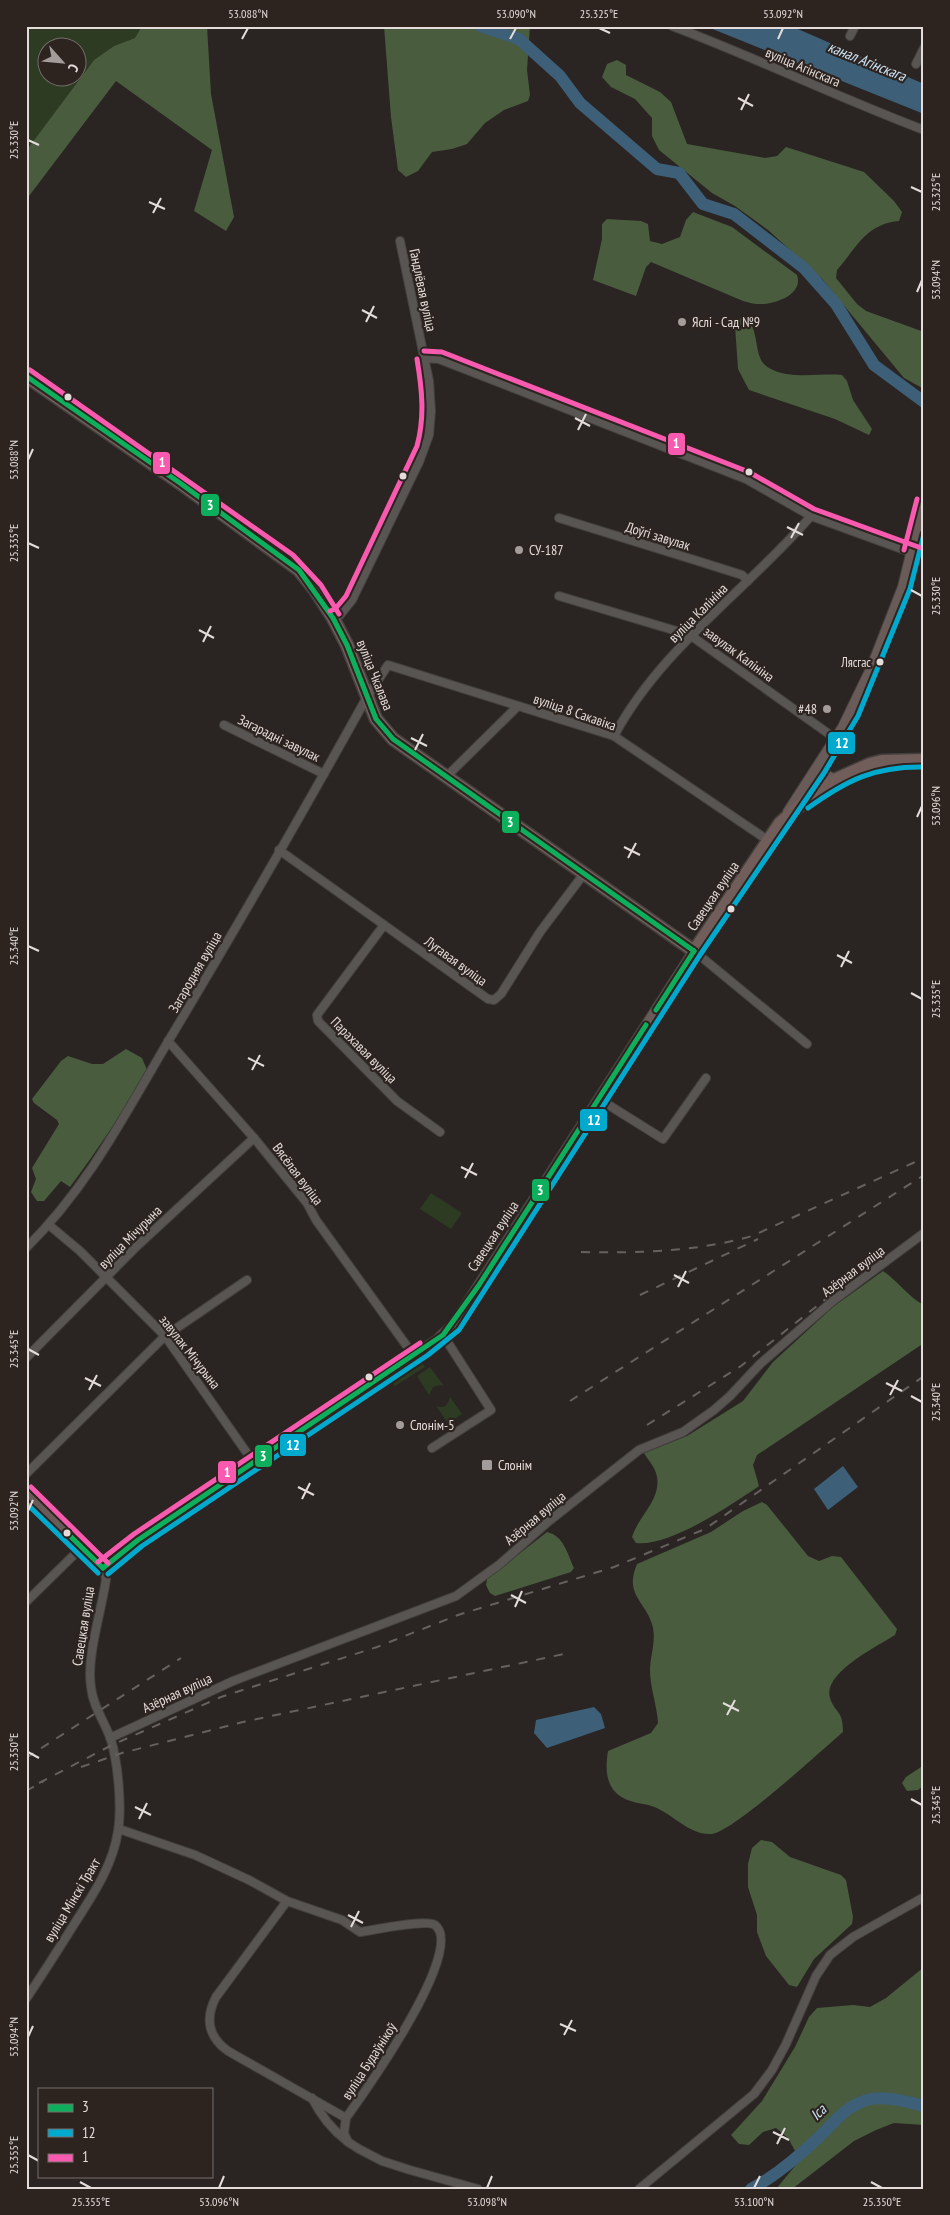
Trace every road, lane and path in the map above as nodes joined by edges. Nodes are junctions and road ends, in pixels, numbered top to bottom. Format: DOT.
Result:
graph roads {
  1 [pos="672,26"];
  2 [pos="855,26"];
  3 [pos="850,36"];
  4 [pos="924,48"];
  5 [pos="916,64"];
  6 [pos="924,130"];
  7 [pos="400,241"];
  8 [pos="424,358"];
  9 [pos="26,376"];
  10 [pos="924,501"];
  11 [pos="811,516"];
  12 [pos="559,518"];
  13 [pos="911,552"];
  14 [pos="924,557"];
  15 [pos="748,580"];
  16 [pos="559,596"];
  17 [pos="333,618"];
  18 [pos="690,635"];
  19 [pos="367,697"];
  20 [pos="518,706"];
  21 [pos="224,725"];
  22 [pos="614,736"];
  23 [pos="836,739"];
  24 [pos="924,760"];
  25 [pos="818,769"];
  26 [pos="324,774"];
  27 [pos="446,778"];
  28 [pos="834,780"];
  29 [pos="780,823"];
  30 [pos="769,841"];
  31 [pos="279,850"];
  32 [pos="583,875"];
  33 [pos="384,925"];
  34 [pos="694,951"];
  35 [pos="168,1041"];
  36 [pos="807,1044"];
  37 [pos="706,1078"];
  38 [pos="599,1099"];
  39 [pos="440,1132"];
  40 [pos="254,1138"];
  41 [pos="50,1225"];
  42 [pos="924,1232"];
  43 [pos="26,1248"];
  44 [pos="107,1277"];
  45 [pos="247,1280"];
  46 [pos="443,1335"];
  47 [pos="166,1336"];
  48 [pos="414,1356"];
  49 [pos="26,1358"];
  50 [pos="432,1448"];
  51 [pos="254,1463"];
  52 [pos="26,1474"];
  53 [pos="26,1492"];
  54 [pos="81,1548"];
  55 [pos="103,1568"];
  56 [pos="26,1602"];
  57 [pos="110,1738"];
  58 [pos="119,1806"];
  59 [pos="119,1829"];
  60 [pos="924,1896"];
  61 [pos="287,1901"];
  62 [pos="26,1999"];
  63 [pos="312,2098"];
  64 [pos="346,2118"];
  65 [pos="348,2142"];
  66 [pos="478,2189"];
  67 [pos="639,2189"];
  1 -- 6 [label="street, вуліца Агінскага"];
  2 -- 3 [label="street"];
  4 -- 5 [label="street"];
  7 -- 8 [label="street, Гандлёвая вуліца"];
  8 -- 11 [label="street"];
  8 -- 17 [label="street, Гандлёвая вуліца"];
  9 -- 17 [label="highway, вуліца Чкалава"];
  10 -- 13 [label="main road, Савецкая вуліца"];
  11 -- 13 [label="street"];
  11 -- 15 [label="street, вуліца Калініна"];
  12 -- 15 [label="street, Доўгі завулак"];
  13 -- 14 [label="street"];
  13 -- 23 [label="main road, Савецкая вуліца"];
  15 -- 18 [label="street, вуліца Калініна"];
  16 -- 18 [label="street, завулак Калініна"];
  17 -- 19 [label="highway, вуліца Чкалава"];
  18 -- 22 [label="street, вуліца Калініна"];
  18 -- 23 [label="street, завулак Калініна"];
  19 -- 20 [label="street, вуліца 8 Сакавіка"];
  19 -- 26 [label="street, Загародняя вуліца"];
  19 -- 27 [label="highway, вуліца Чкалава"];
  20 -- 22 [label="street, вуліца 8 Сакавіка"];
  20 -- 27 [label="street"];
  21 -- 26 [label="street, Загарадні завулак"];
  22 -- 30 [label="street, вуліца 8 Сакавіка"];
  23 -- 25 [label="main road, Савецкая вуліца"];
  24 -- 28 [label="highway"];
  25 -- 28 [label="main road"];
  25 -- 29 [label="main road, Савецкая вуліца"];
  26 -- 31 [label="street, Загародняя вуліца"];
  27 -- 32 [label="highway, вуліца Чкалава"];
  28 -- 29 [label="highway"];
  29 -- 30 [label="highway, Савецкая вуліца"];
  30 -- 34 [label="highway, Савецкая вуліца"];
  31 -- 33 [label="street, Лугавая вуліца"];
  31 -- 35 [label="street, Загародняя вуліца"];
  32 -- 33 [label="street, Лугавая вуліца"];
  32 -- 34 [label="highway, вуліца Чкалава"];
  33 -- 39 [label="street, Парахавая вуліца"];
  34 -- 36 [label="street, вуліца Чкалава"];
  34 -- 38 [label="main road, Савецкая вуліца"];
  35 -- 40 [label="street, Вясёлая вуліца"];
  35 -- 41 [label="street, Загародняя вуліца"];
  37 -- 38 [label="street"];
  38 -- 46 [label="main road, Савецкая вуліца"];
  40 -- 44 [label="street, вуліца Мічурына"];
  40 -- 48 [label="street, Вясёлая вуліца"];
  41 -- 43 [label="street, Загародняя вуліца"];
  41 -- 44 [label="street, завулак Мічурына"];
  42 -- 57 [label="street, Азёрная вуліца"];
  44 -- 47 [label="street, завулак Мічурына"];
  44 -- 49 [label="street, вуліца Мічурына"];
  45 -- 47 [label="street"];
  46 -- 48 [label="main road, Савецкая вуліца"];
  46 -- 50 [label="street"];
  47 -- 51 [label="street, завулак Мічурына"];
  47 -- 52 [label="street"];
  48 -- 51 [label="main road, Савецкая вуліца"];
  51 -- 55 [label="main road, Савецкая вуліца"];
  53 -- 54 [label="main road"];
  54 -- 55 [label="main road"];
  54 -- 56 [label="street"];
  55 -- 57 [label="street, Савецкая вуліца"];
  57 -- 58 [label="street, Савецкая вуліца"];
  58 -- 59 [label="street, вуліца Мінскі Тракт"];
  59 -- 61 [label="street, вуліца Будаўнікоў"];
  59 -- 62 [label="street, вуліца Мінскі Тракт"];
  60 -- 67 [label="street"];
  61 -- 63 [label="street, вуліца Будаўнікоў"];
  61 -- 64 [label="street, вуліца Будаўнікоў"];
  63 -- 64 [label="street, вуліца Будаўнікоў"];
  63 -- 65 [label="street"];
  64 -- 65 [label="street"];
  65 -- 66 [label="street"];
}
